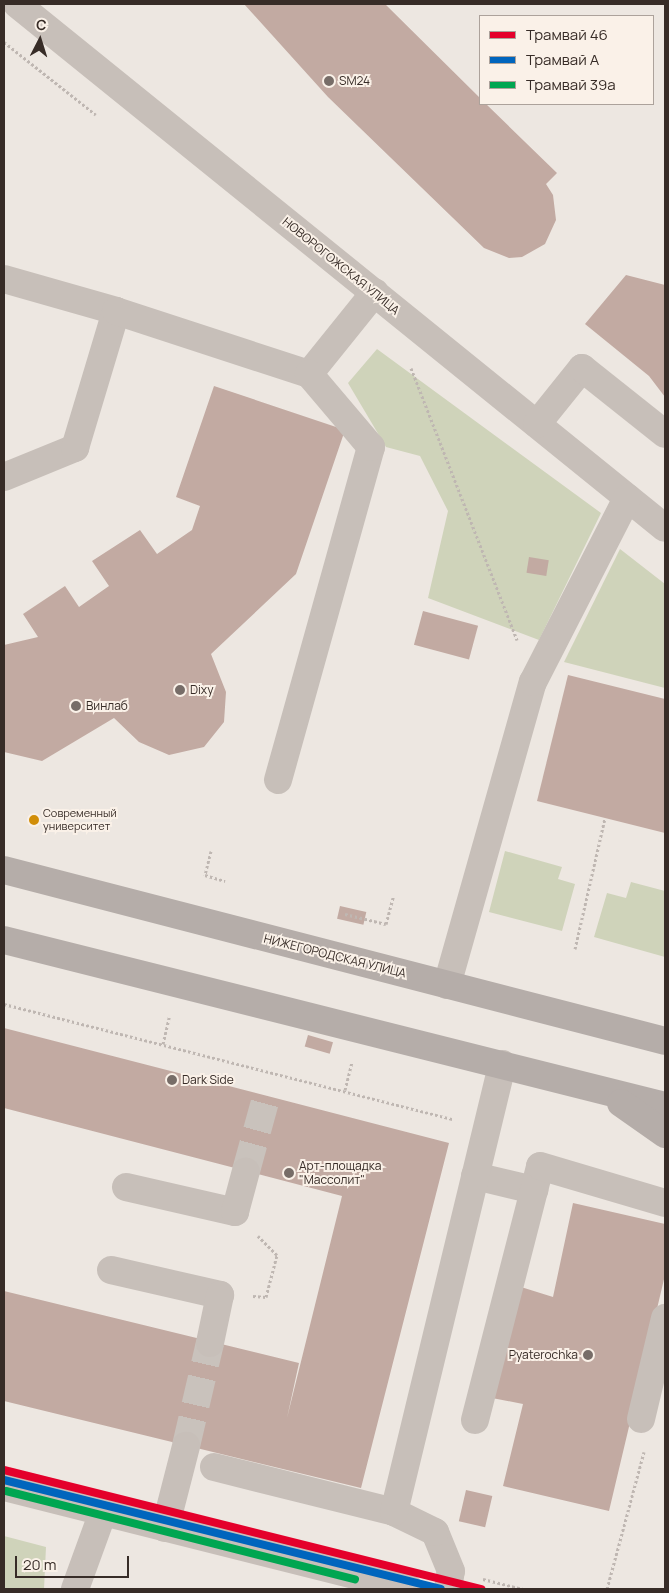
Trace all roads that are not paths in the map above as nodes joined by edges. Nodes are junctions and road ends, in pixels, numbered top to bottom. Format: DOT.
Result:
graph roads {
  1 [pos="17,4"];
  2 [pos="4,279"];
  3 [pos="375,292"];
  4 [pos="116,311"];
  5 [pos="308,374"];
  6 [pos="537,424"];
  7 [pos="665,434"];
  8 [pos="4,477"];
  9 [pos="627,498"];
  10 [pos="665,528"];
  11 [pos="278,780"];
  12 [pos="4,870"];
  13 [pos="4,940"];
  14 [pos="447,984"];
  15 [pos="659,1038"];
  16 [pos="502,1064"];
  17 [pos="591,1086"];
  18 [pos="665,1106"];
  19 [pos="665,1134"];
  20 [pos="246,1171"];
  21 [pos="476,1176"];
  22 [pos="126,1187"];
  23 [pos="534,1190"];
  24 [pos="665,1204"];
  25 [pos="111,1270"];
  26 [pos="665,1318"];
  27 [pos="210,1343"];
  28 [pos="641,1419"];
  29 [pos="475,1420"];
  30 [pos="186,1446"];
  31 [pos="214,1467"];
  32 [pos="4,1487"];
  33 [pos="103,1512"];
  34 [pos="394,1512"];
  35 [pos="165,1528"];
  36 [pos="449,1580"];
  37 [pos="75,1589"];
  38 [pos="409,1589"];
  1 -- 3 [label="street, НОВОРОГОЖСКАЯ УЛИЦА"];
  2 -- 4 [label="street"];
  3 -- 5 [label="street"];
  3 -- 6 [label="street, НОВОРОГОЖСКАЯ УЛИЦА"];
  4 -- 5 [label="street"];
  4 -- 8 [label="street"];
  5 -- 11 [label="street"];
  6 -- 7 [label="street"];
  6 -- 9 [label="street, НОВОРОГОЖСКАЯ УЛИЦА"];
  9 -- 10 [label="street, НОВОРОГОЖСКАЯ УЛИЦА"];
  9 -- 14 [label="street"];
  12 -- 14 [label="main road, НИЖЕГОРОДСКАЯ УЛИЦА"];
  13 -- 16 [label="main road"];
  14 -- 15 [label="main road, НИЖЕГОРОДСКАЯ УЛИЦА"];
  16 -- 17 [label="main road"];
  16 -- 21 [label="street"];
  17 -- 18 [label="main road"];
  17 -- 19 [label="main road"];
  20 -- 22 [label="street"];
  21 -- 23 [label="street"];
  21 -- 34 [label="street"];
  23 -- 24 [label="street"];
  23 -- 29 [label="street"];
  25 -- 27 [label="street"];
  26 -- 28 [label="street"];
  30 -- 35 [label="street"];
  31 -- 34 [label="street"];
  32 -- 33 [label="street"];
  33 -- 35 [label="street"];
  33 -- 37 [label="street"];
  34 -- 36 [label="street"];
  35 -- 38 [label="street"];
}
